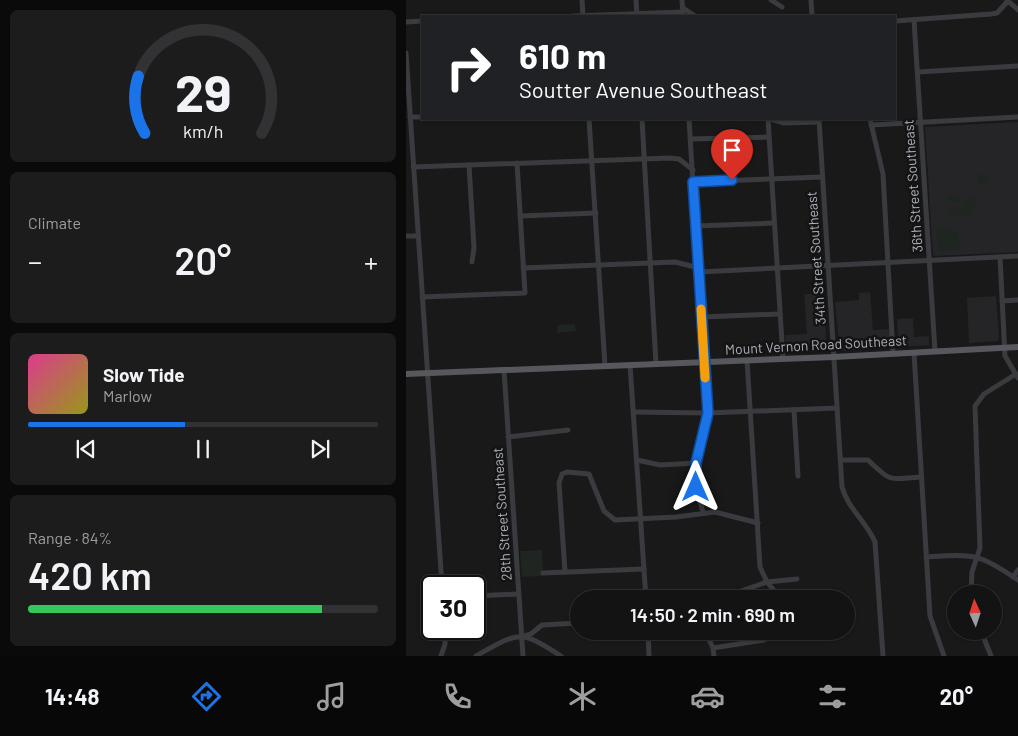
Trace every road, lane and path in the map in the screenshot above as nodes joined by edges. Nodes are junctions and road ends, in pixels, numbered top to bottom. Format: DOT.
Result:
graph roads {
  1 [pos="582,0"];
  2 [pos="636,0"];
  3 [pos="682,0"];
  4 [pos="771,0"];
  5 [pos="811,0"];
  6 [pos="1008,0"];
  7 [pos="782,7"];
  8 [pos="1018,10"];
  9 [pos="683,12"];
  10 [pos="583,15"];
  11 [pos="637,15"];
  12 [pos="812,15"];
  13 [pos="914,20"];
  14 [pos="421,21"];
  15 [pos="896,21"];
  16 [pos="406,22"];
  17 [pos="406,53"];
  18 [pos="1018,66"];
  19 [pos="918,72"];
  20 [pos="407,95"];
  21 [pos="421,116"];
  22 [pos="410,117"];
  23 [pos="1018,118"];
  24 [pos="590,120"];
  25 [pos="642,120"];
  26 [pos="689,120"];
  27 [pos="769,120"];
  28 [pos="775,120"];
  29 [pos="819,120"];
  30 [pos="870,120"];
  31 [pos="920,123"];
  32 [pos="871,125"];
  33 [pos="769,137"];
  34 [pos="690,139"];
  35 [pos="409,147"];
  36 [pos="643,158"];
  37 [pos="592,161"];
  38 [pos="517,163"];
  39 [pos="469,165"];
  40 [pos="413,167"];
  41 [pos="693,170"];
  42 [pos="822,177"];
  43 [pos="772,179"];
  44 [pos="693,182"];
  45 [pos="596,213"];
  46 [pos="520,216"];
  47 [pos="774,223"];
  48 [pos="696,226"];
  49 [pos="406,236"];
  50 [pos="418,236"];
  51 [pos="1018,256"];
  52 [pos="1000,257"];
  53 [pos="929,261"];
  54 [pos="472,262"];
  55 [pos="650,263"];
  56 [pos="889,263"];
  57 [pos="599,265"];
  58 [pos="828,266"];
  59 [pos="523,268"];
  60 [pos="777,268"];
  61 [pos="699,270"];
  62 [pos="422,297"];
  63 [pos="1002,300"];
  64 [pos="1018,300"];
  65 [pos="780,314"];
  66 [pos="702,317"];
  67 [pos="1018,347"];
  68 [pos="1005,348"];
  69 [pos="935,351"];
  70 [pos="914,353"];
  71 [pos="893,354"];
  72 [pos="834,357"];
  73 [pos="783,359"];
  74 [pos="748,360"];
  75 [pos="704,362"];
  76 [pos="656,364"];
  77 [pos="630,365"];
  78 [pos="605,366"];
  79 [pos="504,370"];
  80 [pos="426,373"];
  81 [pos="406,374"];
  82 [pos="1017,376"];
  83 [pos="837,408"];
  84 [pos="794,410"];
  85 [pos="633,412"];
  86 [pos="751,412"];
  87 [pos="708,413"];
  88 [pos="568,430"];
  89 [pos="508,437"];
  90 [pos="636,460"];
  91 [pos="841,460"];
  92 [pos="696,463"];
  93 [pos="798,476"];
  94 [pos="921,477"];
  95 [pos="703,512"];
  96 [pos="640,520"];
  97 [pos="758,523"];
  98 [pos="926,557"];
  99 [pos="978,557"];
  100 [pos="644,569"];
  101 [pos="1018,570"];
  102 [pos="565,572"];
  103 [pos="544,573"];
  104 [pos="441,575"];
  105 [pos="1016,578"];
  106 [pos="797,579"];
  107 [pos="767,582"];
  108 [pos="971,585"];
  109 [pos="645,590"];
  110 [pos="744,590"];
  111 [pos="774,590"];
  112 [pos="518,594"];
  113 [pos="486,595"];
  114 [pos="570,623"];
  115 [pos="521,636"];
  116 [pos="445,640"];
  117 [pos="648,640"];
  118 [pos="709,640"];
  119 [pos="764,640"];
  120 [pos="985,640"];
  121 [pos="713,648"];
  122 [pos="441,656"];
  123 [pos="476,656"];
  124 [pos="523,656"];
  125 [pos="561,656"];
  126 [pos="649,656"];
  127 [pos="714,656"];
  128 [pos="883,656"];
  129 [pos="944,656"];
  130 [pos="991,656"];
  1 -- 10 [label="street"];
  2 -- 11 [label="street"];
  3 -- 9 [label="street"];
  4 -- 7 [label="street"];
  5 -- 12 [label="street"];
  6 -- 8 [label="street"];
  6 -- 13 [label="street"];
  9 -- 11 [label="street"];
  13 -- 15 [label="street"];
  13 -- 19 [label="street, 36th Street Southeast"];
  14 -- 16 [label="street"];
  17 -- 20 [label="street"];
  18 -- 19 [label="street"];
  19 -- 31 [label="street, 36th Street Southeast"];
  20 -- 22 [label="street"];
  21 -- 22 [label="street"];
  22 -- 35 [label="street"];
  23 -- 31 [label="street"];
  24 -- 37 [label="street"];
  25 -- 36 [label="street"];
  26 -- 34 [label="street"];
  27 -- 33 [label="street"];
  28 -- 29 [label="street"];
  29 -- 42 [label="street, 34th Street Southeast"];
  30 -- 32 [label="street"];
  31 -- 32 [label="street"];
  31 -- 53 [label="street, 36th Street Southeast"];
  32 -- 56 [label="street"];
  33 -- 34 [label="street"];
  33 -- 43 [label="street"];
  34 -- 41 [label="street"];
  35 -- 40 [label="street"];
  36 -- 37 [label="street"];
  36 -- 41 [label="street"];
  36 -- 55 [label="street"];
  37 -- 38 [label="street"];
  37 -- 45 [label="street"];
  38 -- 39 [label="street"];
  38 -- 46 [label="street"];
  39 -- 40 [label="street"];
  39 -- 54 [label="street"];
  40 -- 50 [label="street"];
  41 -- 44 [label="street"];
  42 -- 43 [label="street"];
  42 -- 58 [label="street, 34th Street Southeast"];
  43 -- 44 [label="street"];
  43 -- 47 [label="street"];
  44 -- 48 [label="street"];
  45 -- 46 [label="street"];
  45 -- 57 [label="street"];
  46 -- 59 [label="street"];
  47 -- 48 [label="street"];
  47 -- 60 [label="street"];
  48 -- 61 [label="street"];
  49 -- 50 [label="street"];
  50 -- 62 [label="street"];
  51 -- 52 [label="street"];
  52 -- 53 [label="street"];
  52 -- 63 [label="street"];
  53 -- 56 [label="street"];
  53 -- 69 [label="street, 36th Street Southeast"];
  55 -- 57 [label="street"];
  55 -- 61 [label="street"];
  55 -- 76 [label="street"];
  56 -- 58 [label="street"];
  56 -- 71 [label="street"];
  57 -- 59 [label="street"];
  57 -- 78 [label="street"];
  58 -- 60 [label="street"];
  58 -- 72 [label="street, 34th Street Southeast"];
  59 -- 62 [label="street"];
  60 -- 61 [label="street"];
  60 -- 65 [label="street"];
  61 -- 66 [label="street"];
  62 -- 80 [label="street"];
  63 -- 64 [label="street"];
  63 -- 68 [label="street"];
  65 -- 66 [label="street"];
  65 -- 73 [label="street"];
  66 -- 75 [label="street"];
  67 -- 68 [label="main road, Mount Vernon Road Southeast"];
  68 -- 69 [label="main road, Mount Vernon Road Southeast"];
  68 -- 82 [label="street"];
  69 -- 70 [label="main road, Mount Vernon Road Southeast"];
  70 -- 71 [label="main road, Mount Vernon Road Southeast"];
  70 -- 94 [label="street"];
  71 -- 72 [label="main road, Mount Vernon Road Southeast"];
  72 -- 73 [label="main road, Mount Vernon Road Southeast"];
  72 -- 83 [label="street, 34th Street Southeast"];
  73 -- 74 [label="main road, Mount Vernon Road Southeast"];
  74 -- 75 [label="main road, Mount Vernon Road Southeast"];
  74 -- 86 [label="street"];
  75 -- 76 [label="main road, Mount Vernon Road Southeast"];
  75 -- 87 [label="street"];
  76 -- 77 [label="main road, Mount Vernon Road Southeast"];
  77 -- 78 [label="main road, Mount Vernon Road Southeast"];
  77 -- 85 [label="street"];
  78 -- 79 [label="main road, Mount Vernon Road Southeast"];
  79 -- 80 [label="main road, Mount Vernon Road Southeast"];
  79 -- 89 [label="street, 28th Street Southeast"];
  80 -- 81 [label="main road, Mount Vernon Road Southeast"];
  80 -- 104 [label="street"];
  82 -- 99 [label="street"];
  83 -- 84 [label="street"];
  83 -- 91 [label="street, 34th Street Southeast"];
  84 -- 86 [label="street"];
  84 -- 93 [label="street"];
  85 -- 87 [label="street"];
  85 -- 90 [label="street"];
  86 -- 87 [label="street"];
  86 -- 97 [label="street"];
  87 -- 92 [label="street"];
  88 -- 89 [label="street"];
  89 -- 112 [label="street, 28th Street Southeast"];
  90 -- 92 [label="street"];
  90 -- 96 [label="street"];
  91 -- 94 [label="street"];
  91 -- 128 [label="street, 34th Street Southeast"];
  92 -- 95 [label="street"];
  94 -- 98 [label="street"];
  95 -- 96 [label="street"];
  95 -- 97 [label="street"];
  96 -- 100 [label="street"];
  96 -- 102 [label="street"];
  97 -- 107 [label="street"];
  98 -- 99 [label="street"];
  98 -- 129 [label="street"];
  99 -- 105 [label="street"];
  99 -- 108 [label="street"];
  100 -- 102 [label="street"];
  100 -- 109 [label="street"];
  101 -- 105 [label="street"];
  102 -- 103 [label="street"];
  106 -- 107 [label="street"];
  107 -- 110 [label="street"];
  107 -- 111 [label="street"];
  112 -- 113 [label="street"];
  112 -- 115 [label="street, 28th Street Southeast"];
  114 -- 115 [label="street"];
  115 -- 123 [label="street"];
  115 -- 124 [label="street, 28th Street Southeast"];
  115 -- 125 [label="street"];
  116 -- 122 [label="street"];
  117 -- 126 [label="street"];
  118 -- 121 [label="street"];
  119 -- 121 [label="street"];
  120 -- 130 [label="street"];
  121 -- 127 [label="street"];
}
